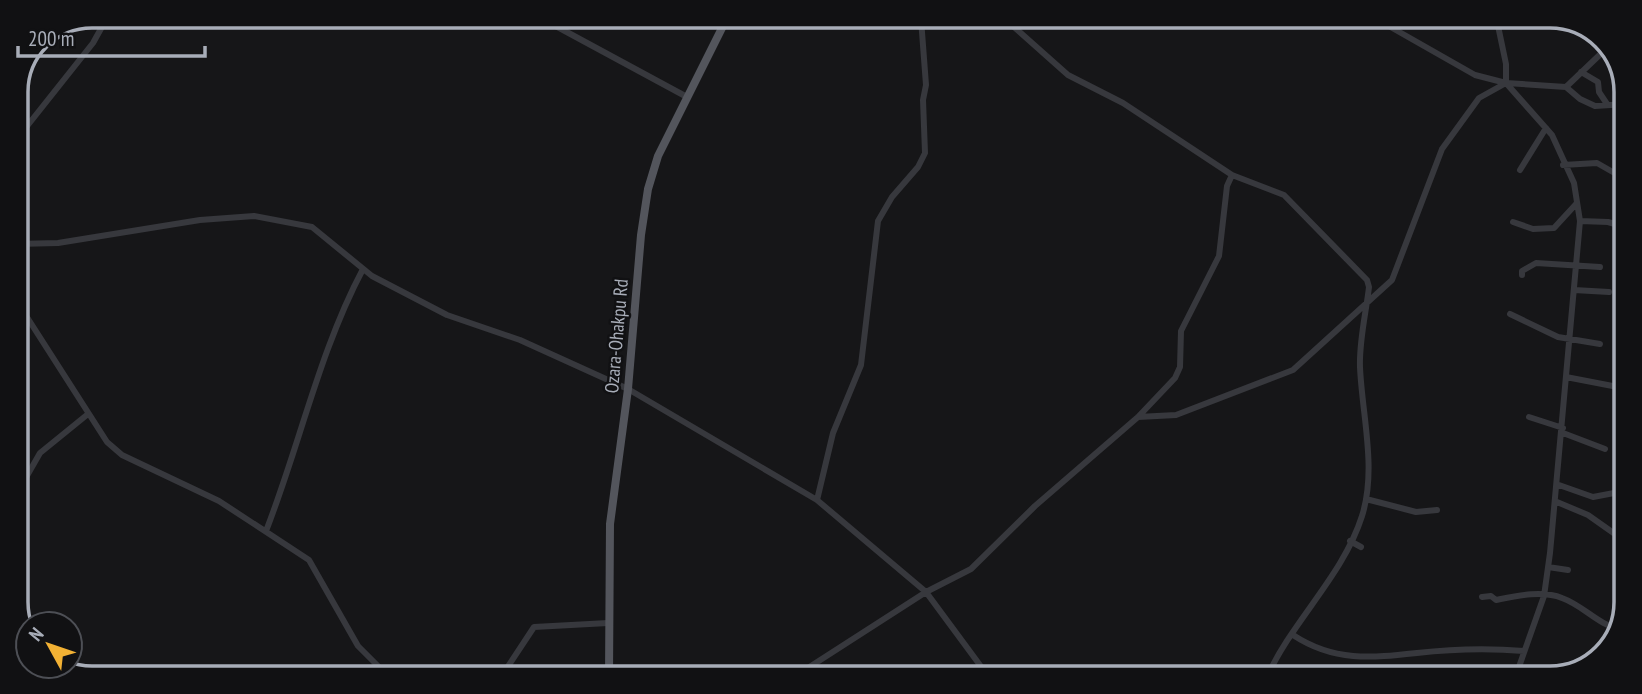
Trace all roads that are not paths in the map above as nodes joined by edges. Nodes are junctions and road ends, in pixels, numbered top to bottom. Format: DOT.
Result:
graph roads {
  1 [pos="101,28"];
  2 [pos="558,28"];
  3 [pos="722,28"];
  4 [pos="922,28"];
  5 [pos="1015,28"];
  6 [pos="1392,28"];
  7 [pos="1498,28"];
  8 [pos="1601,54"];
  9 [pos="1581,72"];
  10 [pos="1506,83"];
  11 [pos="1566,87"];
  12 [pos="687,97"];
  13 [pos="1607,104"];
  14 [pos="1614,104"];
  15 [pos="28,125"];
  16 [pos="1546,128"];
  17 [pos="1563,165"];
  18 [pos="1520,170"];
  19 [pos="1614,173"];
  20 [pos="1232,175"];
  21 [pos="1577,202"];
  22 [pos="1580,221"];
  23 [pos="1513,222"];
  24 [pos="1614,224"];
  25 [pos="28,244"];
  26 [pos="1576,266"];
  27 [pos="1600,267"];
  28 [pos="363,269"];
  29 [pos="1522,275"];
  30 [pos="1574,290"];
  31 [pos="1609,292"];
  32 [pos="1367,303"];
  33 [pos="1510,314"];
  34 [pos="28,319"];
  35 [pos="1570,338"];
  36 [pos="1600,344"];
  37 [pos="1566,377"];
  38 [pos="1614,386"];
  39 [pos="628,389"];
  40 [pos="88,414"];
  41 [pos="1138,417"];
  42 [pos="1529,417"];
  43 [pos="1563,430"];
  44 [pos="1605,449"];
  45 [pos="28,474"];
  46 [pos="1559,485"];
  47 [pos="1614,494"];
  48 [pos="1366,499"];
  49 [pos="817,500"];
  50 [pos="1557,502"];
  51 [pos="1437,510"];
  52 [pos="266,531"];
  53 [pos="1614,533"];
  54 [pos="1350,541"];
  55 [pos="1361,547"];
  56 [pos="1548,567"];
  57 [pos="1567,570"];
  58 [pos="926,592"];
  59 [pos="1544,596"];
  60 [pos="1482,597"];
  61 [pos="608,623"];
  62 [pos="1610,626"];
  63 [pos="1293,635"];
  64 [pos="1524,651"];
  65 [pos="378,666"];
  66 [pos="508,666"];
  67 [pos="609,666"];
  68 [pos="811,666"];
  69 [pos="981,666"];
  70 [pos="1272,666"];
  71 [pos="1519,666"];
  1 -- 15 [label="street"];
  2 -- 12 [label="street"];
  3 -- 12 [label="main road, Ozara-Ohakpu Rd"];
  4 -- 49 [label="street"];
  5 -- 20 [label="street"];
  6 -- 10 [label="street"];
  7 -- 10 [label="street"];
  8 -- 9 [label="street"];
  9 -- 11 [label="street"];
  9 -- 13 [label="street"];
  10 -- 11 [label="street"];
  10 -- 16 [label="street"];
  10 -- 32 [label="street"];
  11 -- 13 [label="street"];
  12 -- 39 [label="main road, Ozara-Ohakpu Rd"];
  13 -- 14 [label="street"];
  16 -- 17 [label="street"];
  16 -- 18 [label="street"];
  17 -- 19 [label="street"];
  17 -- 21 [label="street"];
  20 -- 32 [label="street"];
  20 -- 41 [label="street"];
  21 -- 22 [label="street"];
  21 -- 23 [label="street"];
  22 -- 24 [label="street"];
  22 -- 26 [label="street"];
  25 -- 28 [label="street"];
  26 -- 27 [label="street"];
  26 -- 29 [label="street"];
  26 -- 30 [label="street"];
  28 -- 39 [label="street"];
  28 -- 52 [label="street"];
  30 -- 31 [label="street"];
  30 -- 35 [label="street"];
  32 -- 41 [label="street"];
  32 -- 48 [label="street"];
  33 -- 35 [label="street"];
  34 -- 40 [label="street"];
  35 -- 36 [label="street"];
  35 -- 37 [label="street"];
  37 -- 38 [label="street"];
  37 -- 43 [label="street"];
  39 -- 49 [label="street"];
  39 -- 61 [label="main road, Ozara-Ohakpu Rd"];
  40 -- 45 [label="street"];
  40 -- 52 [label="street"];
  41 -- 58 [label="street"];
  42 -- 43 [label="street"];
  43 -- 44 [label="street"];
  43 -- 46 [label="street"];
  46 -- 47 [label="street"];
  46 -- 50 [label="street"];
  48 -- 51 [label="street"];
  48 -- 54 [label="street"];
  49 -- 58 [label="street"];
  50 -- 53 [label="street"];
  50 -- 56 [label="street"];
  52 -- 65 [label="street"];
  54 -- 55 [label="street"];
  54 -- 63 [label="street"];
  56 -- 57 [label="street"];
  56 -- 59 [label="street"];
  58 -- 68 [label="street"];
  58 -- 69 [label="street"];
  59 -- 60 [label="street"];
  59 -- 62 [label="street"];
  59 -- 64 [label="street"];
  61 -- 66 [label="street"];
  61 -- 67 [label="main road, Ozara-Ohakpu Rd"];
  63 -- 64 [label="street"];
  63 -- 70 [label="street"];
  64 -- 71 [label="street"];
}
